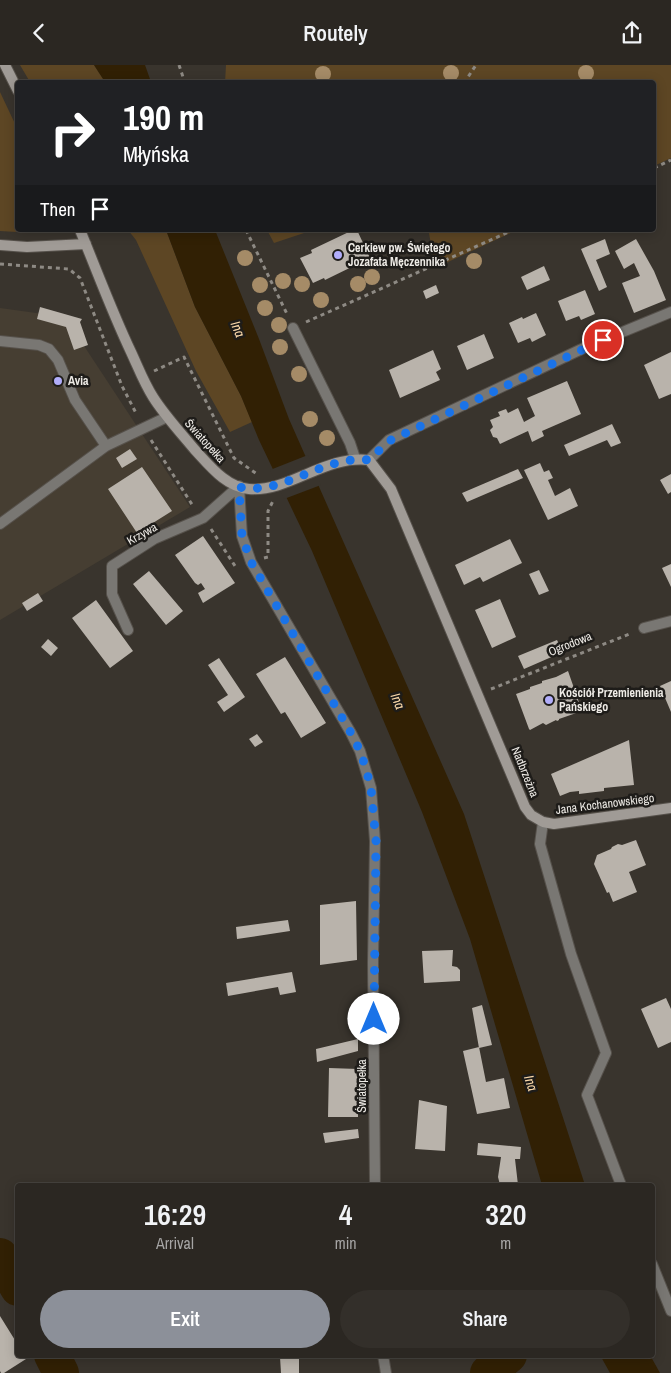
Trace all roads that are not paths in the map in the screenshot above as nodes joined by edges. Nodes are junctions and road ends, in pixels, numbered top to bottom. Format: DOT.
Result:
graph roads {
  1 [pos="5,65"];
  2 [pos="15,85"];
  3 [pos="81,232"];
  4 [pos="86,244"];
  5 [pos="0,245"];
  6 [pos="671,312"];
  7 [pos="293,328"];
  8 [pos="0,341"];
  9 [pos="167,417"];
  10 [pos="106,446"];
  11 [pos="355,458"];
  12 [pos="369,460"];
  13 [pos="239,487"];
  14 [pos="0,523"];
  15 [pos="671,621"];
  16 [pos="644,628"];
  17 [pos="128,630"];
  18 [pos="671,808"];
  19 [pos="543,823"];
  20 [pos="375,1183"];
  21 [pos="620,1183"];
  22 [pos="655,1271"];
  23 [pos="671,1311"];
  24 [pos="384,1358"];
  25 [pos="386,1373"];
  1 -- 2 [label="street"];
  3 -- 4 [label="street, Światopełka"];
  4 -- 5 [label="street"];
  4 -- 9 [label="street, Światopełka"];
  6 -- 12 [label="street"];
  7 -- 11 [label="street"];
  8 -- 10 [label="street"];
  9 -- 10 [label="street"];
  9 -- 13 [label="street, Światopełka"];
  10 -- 14 [label="street"];
  11 -- 12 [label="street"];
  11 -- 13 [label="street"];
  12 -- 19 [label="street, Nadbrzeżna"];
  13 -- 17 [label="street, Krzywa"];
  13 -- 20 [label="street, Światopełka"];
  15 -- 16 [label="street"];
  18 -- 19 [label="street, Jana Kochanowskiego"];
  19 -- 21 [label="street"];
  22 -- 23 [label="street"];
  24 -- 25 [label="street"];
}
